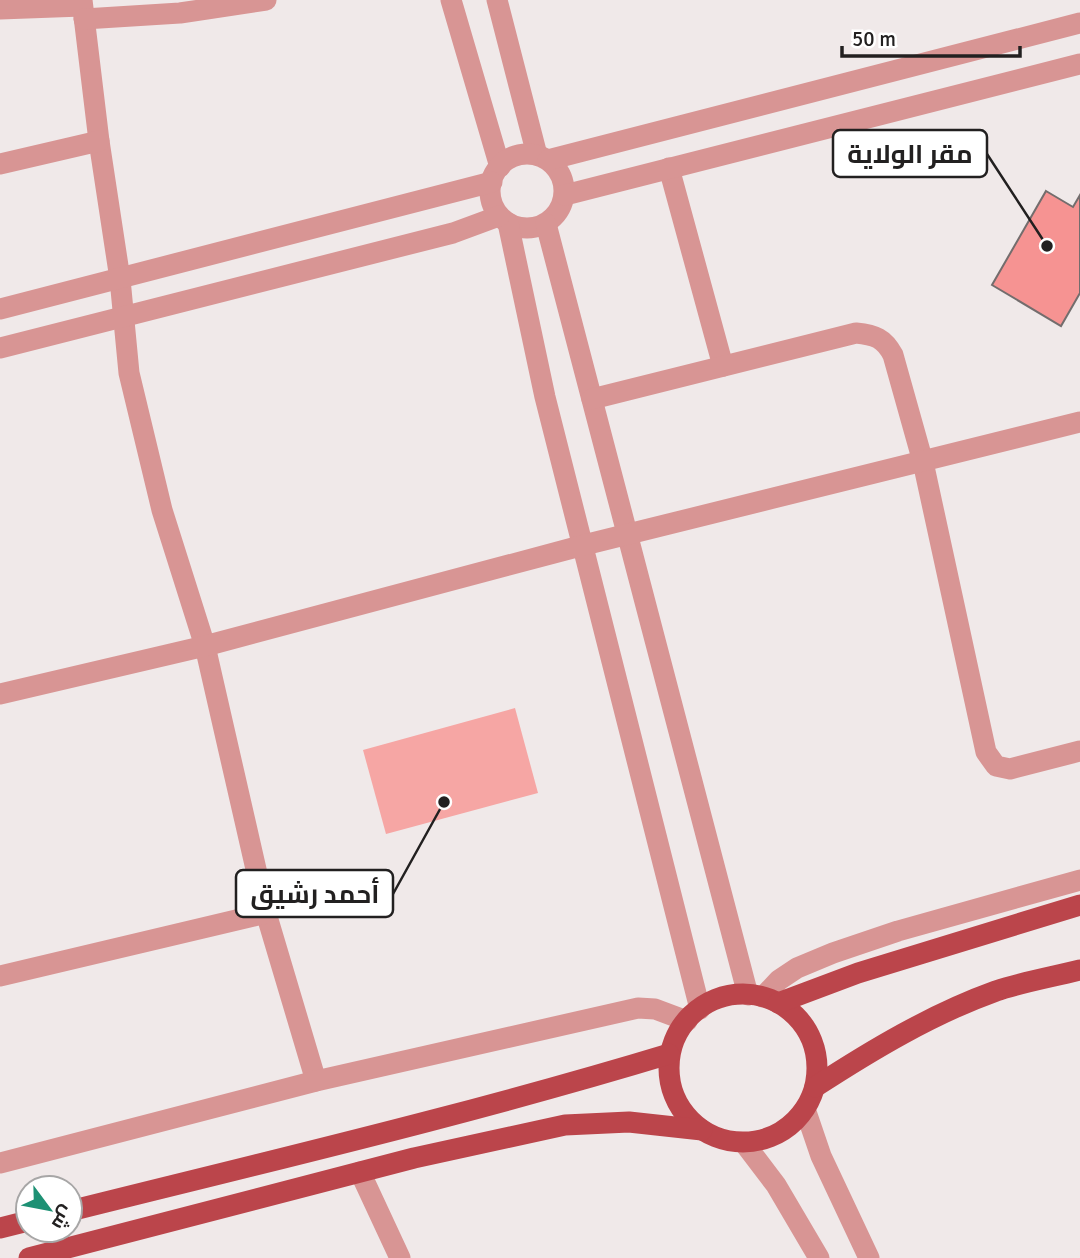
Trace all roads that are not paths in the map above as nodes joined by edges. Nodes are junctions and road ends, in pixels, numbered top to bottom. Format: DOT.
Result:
graph roads {
  1 [pos="266,0"];
  2 [pos="451,0"];
  3 [pos="497,0"];
  4 [pos="83,8"];
  5 [pos="0,9"];
  6 [pos="1080,23"];
  7 [pos="1080,64"];
  8 [pos="99,141"];
  9 [pos="543,157"];
  10 [pos="0,164"];
  11 [pos="670,168"];
  12 [pos="496,174"];
  13 [pos="565,195"];
  14 [pos="504,220"];
  15 [pos="546,224"];
  16 [pos="120,279"];
  17 [pos="0,309"];
  18 [pos="125,316"];
  19 [pos="0,348"];
  20 [pos="723,366"];
  21 [pos="592,399"];
  22 [pos="1080,422"];
  23 [pos="923,461"];
  24 [pos="628,533"];
  25 [pos="584,545"];
  26 [pos="205,646"];
  27 [pos="0,694"];
  28 [pos="1080,751"];
  29 [pos="1080,880"];
  30 [pos="1080,905"];
  31 [pos="265,913"];
  32 [pos="1080,970"];
  33 [pos="0,976"];
  34 [pos="763,998"];
  35 [pos="693,1015"];
  36 [pos="669,1054"];
  37 [pos="316,1081"];
  38 [pos="815,1087"];
  39 [pos="805,1110"];
  40 [pos="702,1130"];
  41 [pos="744,1143"];
  42 [pos="0,1163"];
  43 [pos="360,1172"];
  44 [pos="84,1208"];
  45 [pos="29,1258"];
  46 [pos="400,1258"];
  47 [pos="819,1258"];
  48 [pos="869,1258"];
  1 -- 4 [label="street"];
  2 -- 12 [label="street"];
  3 -- 9 [label="street"];
  4 -- 5 [label="street"];
  4 -- 8 [label="street"];
  6 -- 9 [label="street"];
  7 -- 11 [label="street"];
  8 -- 10 [label="street"];
  8 -- 16 [label="street"];
  9 -- 12 [label="street"];
  9 -- 13 [label="street"];
  11 -- 13 [label="street"];
  11 -- 20 [label="street"];
  12 -- 14 [label="street"];
  12 -- 16 [label="street"];
  13 -- 15 [label="street"];
  14 -- 15 [label="street"];
  14 -- 18 [label="street"];
  14 -- 25 [label="street"];
  15 -- 21 [label="street"];
  16 -- 17 [label="street"];
  16 -- 18 [label="street"];
  18 -- 19 [label="street"];
  18 -- 26 [label="street"];
  20 -- 21 [label="street"];
  20 -- 23 [label="street"];
  21 -- 24 [label="street"];
  22 -- 23 [label="street"];
  23 -- 24 [label="street"];
  23 -- 28 [label="street"];
  24 -- 25 [label="street"];
  24 -- 34 [label="street"];
  25 -- 26 [label="street"];
  25 -- 35 [label="street"];
  26 -- 27 [label="street"];
  26 -- 31 [label="street"];
  29 -- 34 [label="street"];
  30 -- 34 [label="main road"];
  31 -- 33 [label="street"];
  31 -- 37 [label="street"];
  32 -- 38 [label="main road"];
  34 -- 35 [label="main road"];
  34 -- 38 [label="main road"];
  35 -- 36 [label="main road"];
  35 -- 37 [label="street"];
  36 -- 40 [label="main road"];
  36 -- 44 [label="main road"];
  37 -- 42 [label="street"];
  38 -- 39 [label="main road"];
  39 -- 41 [label="main road"];
  39 -- 48 [label="street"];
  40 -- 41 [label="main road"];
  40 -- 43 [label="main road"];
  41 -- 47 [label="street"];
  43 -- 45 [label="main road"];
  43 -- 46 [label="street"];
}
